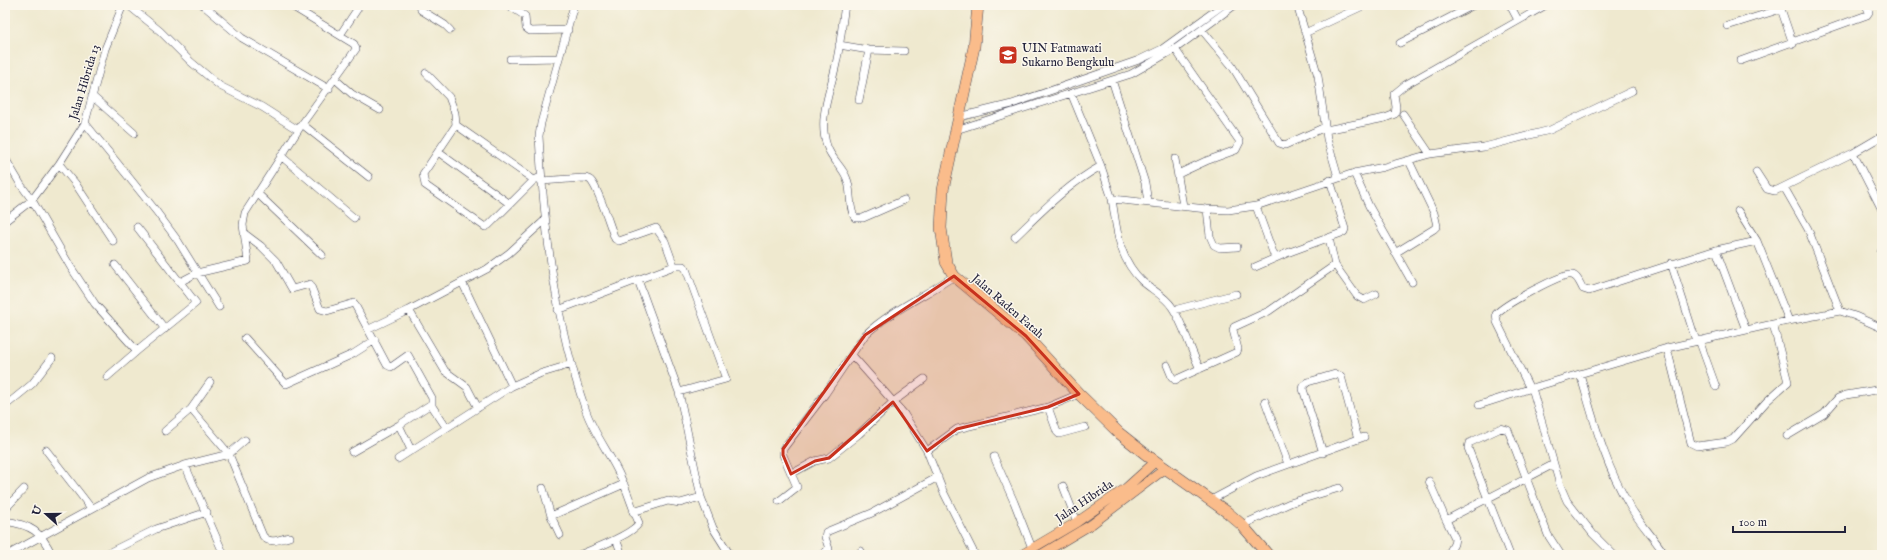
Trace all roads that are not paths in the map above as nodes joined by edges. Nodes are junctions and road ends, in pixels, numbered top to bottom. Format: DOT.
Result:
graph roads {
  1 [pos="123,5"];
  2 [pos="128,5"];
  3 [pos="203,5"];
  4 [pos="290,5"];
  5 [pos="360,5"];
  6 [pos="420,5"];
  7 [pos="508,5"];
  8 [pos="574,5"];
  9 [pos="845,5"];
  10 [pos="978,5"];
  11 [pos="1223,5"];
  12 [pos="1235,5"];
  13 [pos="1297,5"];
  14 [pos="1366,5"];
  15 [pos="1474,5"];
  16 [pos="1510,5"];
  17 [pos="1546,5"];
  18 [pos="1866,5"];
  19 [pos="1781,7"];
  20 [pos="1518,20"];
  21 [pos="1727,26"];
  22 [pos="450,30"];
  23 [pos="568,30"];
  24 [pos="1202,30"];
  25 [pos="1306,33"];
  26 [pos="340,35"];
  27 [pos="1400,43"];
  28 [pos="1793,44"];
  29 [pos="839,45"];
  30 [pos="1175,49"];
  31 [pos="869,50"];
  32 [pos="904,51"];
  33 [pos="559,58"];
  34 [pos="510,59"];
  35 [pos="1740,61"];
  36 [pos="1113,70"];
  37 [pos="426,73"];
  38 [pos="1114,79"];
  39 [pos="335,80"];
  40 [pos="329,89"];
  41 [pos="1632,91"];
  42 [pos="1071,93"];
  43 [pos="92,96"];
  44 [pos="859,100"];
  45 [pos="380,110"];
  46 [pos="1403,114"];
  47 [pos="959,117"];
  48 [pos="85,123"];
  49 [pos="456,125"];
  50 [pos="300,128"];
  51 [pos="1326,128"];
  52 [pos="956,130"];
  53 [pos="134,133"];
  54 [pos="1882,136"];
  55 [pos="438,152"];
  56 [pos="1853,153"];
  57 [pos="1430,154"];
  58 [pos="281,156"];
  59 [pos="5,158"];
  60 [pos="1175,159"];
  61 [pos="1409,161"];
  62 [pos="59,164"];
  63 [pos="1101,166"];
  64 [pos="1756,172"];
  65 [pos="1354,173"];
  66 [pos="1178,174"];
  67 [pos="369,176"];
  68 [pos="1338,177"];
  69 [pos="539,179"];
  70 [pos="1330,180"];
  71 [pos="1784,187"];
  72 [pos="257,193"];
  73 [pos="1112,199"];
  74 [pos="32,200"];
  75 [pos="904,200"];
  76 [pos="1148,202"];
  77 [pos="510,204"];
  78 [pos="1183,206"];
  79 [pos="1256,206"];
  80 [pos="1207,209"];
  81 [pos="1882,210"];
  82 [pos="1738,212"];
  83 [pos="354,218"];
  84 [pos="545,220"];
  85 [pos="5,221"];
  86 [pos="137,227"];
  87 [pos="245,234"];
  88 [pos="1014,237"];
  89 [pos="1329,238"];
  90 [pos="113,241"];
  91 [pos="1758,241"];
  92 [pos="1237,247"];
  93 [pos="1716,250"];
  94 [pos="1395,253"];
  95 [pos="322,255"];
  96 [pos="1275,258"];
  97 [pos="1671,263"];
  98 [pos="1335,264"];
  99 [pos="115,265"];
  100 [pos="674,266"];
  101 [pos="1255,267"];
  102 [pos="197,273"];
  103 [pos="954,276"];
  104 [pos="638,280"];
  105 [pos="180,282"];
  106 [pos="462,282"];
  107 [pos="1412,282"];
  108 [pos="1236,294"];
  109 [pos="1376,294"];
  110 [pos="219,307"];
  111 [pos="409,310"];
  112 [pos="558,310"];
  113 [pos="1174,310"];
  114 [pos="1840,311"];
  115 [pos="1788,321"];
  116 [pos="1772,324"];
  117 [pos="1882,328"];
  118 [pos="165,329"];
  119 [pos="369,329"];
  120 [pos="1746,330"];
  121 [pos="245,338"];
  122 [pos="375,340"];
  123 [pos="1698,341"];
  124 [pos="1667,348"];
  125 [pos="137,351"];
  126 [pos="852,355"];
  127 [pos="52,358"];
  128 [pos="572,364"];
  129 [pos="1167,365"];
  130 [pos="1200,369"];
  131 [pos="1580,374"];
  132 [pos="108,377"];
  133 [pos="924,379"];
  134 [pos="210,382"];
  135 [pos="512,386"];
  136 [pos="1716,387"];
  137 [pos="1531,389"];
  138 [pos="1882,389"];
  139 [pos="679,392"];
  140 [pos="1079,394"];
  141 [pos="1266,401"];
  142 [pos="893,402"];
  143 [pos="432,404"];
  144 [pos="1479,405"];
  145 [pos="5,406"];
  146 [pos="1048,407"];
  147 [pos="191,408"];
  148 [pos="478,408"];
  149 [pos="399,425"];
  150 [pos="446,427"];
  151 [pos="1085,427"];
  152 [pos="165,431"];
  153 [pos="1787,436"];
  154 [pos="245,440"];
  155 [pos="46,450"];
  156 [pos="411,450"];
  157 [pos="927,451"];
  158 [pos="352,452"];
  159 [pos="1324,453"];
  160 [pos="229,454"];
  161 [pos="994,457"];
  162 [pos="398,459"];
  163 [pos="1156,461"];
  164 [pos="1288,464"];
  165 [pos="1554,464"];
  166 [pos="185,466"];
  167 [pos="1166,468"];
  168 [pos="791,474"];
  169 [pos="1526,477"];
  170 [pos="938,478"];
  171 [pos="1429,481"];
  172 [pos="624,484"];
  173 [pos="1064,486"];
  174 [pos="543,488"];
  175 [pos="1339,488"];
  176 [pos="24,489"];
  177 [pos="701,497"];
  178 [pos="1488,498"];
  179 [pos="1211,500"];
  180 [pos="779,501"];
  181 [pos="91,508"];
  182 [pos="5,509"];
  183 [pos="207,512"];
  184 [pos="634,512"];
  185 [pos="551,516"];
  186 [pos="1446,520"];
  187 [pos="5,521"];
  188 [pos="1077,522"];
  189 [pos="1242,525"];
  190 [pos="560,534"];
  191 [pos="41,536"];
  192 [pos="289,537"];
  193 [pos="616,539"];
  194 [pos="1032,548"];
  195 [pos="7,555"];
  196 [pos="52,555"];
  197 [pos="105,555"];
  198 [pos="224,555"];
  199 [pos="579,555"];
  200 [pos="622,555"];
  201 [pos="730,555"];
  202 [pos="821,555"];
  203 [pos="975,555"];
  204 [pos="1021,555"];
  205 [pos="1040,555"];
  206 [pos="1268,555"];
  207 [pos="1448,555"];
  208 [pos="1510,555"];
  209 [pos="1561,555"];
  210 [pos="1614,555"];
  211 [pos="1665,555"];
  1 -- 43 [label="street, Jalan Hibrida 13"];
  2 -- 50 [label="street"];
  3 -- 40 [label="street"];
  4 -- 26 [label="street"];
  5 -- 26 [label="street"];
  6 -- 22 [label="street"];
  7 -- 23 [label="street"];
  8 -- 23 [label="street"];
  9 -- 29 [label="street"];
  10 -- 47 [label="highway, Jalan Raden Fatah"];
  11 -- 36 [label="street"];
  12 -- 24 [label="street"];
  13 -- 25 [label="street"];
  14 -- 25 [label="street"];
  15 -- 27 [label="street"];
  16 -- 20 [label="street"];
  17 -- 20 [label="street"];
  18 -- 28 [label="street"];
  19 -- 21 [label="street"];
  19 -- 28 [label="street"];
  20 -- 51 [label="street"];
  23 -- 33 [label="street"];
  24 -- 30 [label="street"];
  24 -- 51 [label="street"];
  25 -- 51 [label="street"];
  26 -- 39 [label="street"];
  28 -- 35 [label="street"];
  29 -- 31 [label="street"];
  29 -- 75 [label="street"];
  30 -- 38 [label="street"];
  30 -- 66 [label="street"];
  31 -- 32 [label="street"];
  31 -- 44 [label="street"];
  33 -- 34 [label="street"];
  33 -- 69 [label="street"];
  36 -- 38 [label="street"];
  36 -- 47 [label="street"];
  37 -- 49 [label="street"];
  38 -- 42 [label="street"];
  38 -- 76 [label="street"];
  39 -- 40 [label="street"];
  39 -- 45 [label="street"];
  40 -- 50 [label="street"];
  41 -- 57 [label="street"];
  42 -- 52 [label="street"];
  42 -- 63 [label="street"];
  43 -- 48 [label="street, Jalan Hibrida 13"];
  43 -- 53 [label="street"];
  46 -- 57 [label="street"];
  47 -- 52 [label="highway, Jalan Raden Fatah"];
  48 -- 62 [label="street, Jalan Hibrida 13"];
  48 -- 102 [label="street"];
  49 -- 55 [label="street"];
  49 -- 69 [label="street"];
  50 -- 58 [label="street"];
  50 -- 67 [label="street"];
  51 -- 68 [label="street"];
  52 -- 103 [label="highway, Jalan Raden Fatah"];
  54 -- 56 [label="street"];
  55 -- 77 [label="street"];
  55 -- 77 [label="street"];
  56 -- 71 [label="street"];
  56 -- 81 [label="street"];
  57 -- 61 [label="street"];
  58 -- 72 [label="street"];
  58 -- 83 [label="street"];
  59 -- 74 [label="street"];
  60 -- 66 [label="street"];
  61 -- 65 [label="street"];
  61 -- 94 [label="street"];
  62 -- 74 [label="street, Jalan Hibrida 13"];
  62 -- 90 [label="street"];
  63 -- 73 [label="street"];
  63 -- 88 [label="street"];
  64 -- 71 [label="street"];
  65 -- 68 [label="street"];
  65 -- 94 [label="street"];
  66 -- 78 [label="street"];
  68 -- 70 [label="street"];
  69 -- 77 [label="street"];
  69 -- 84 [label="street"];
  69 -- 100 [label="street"];
  70 -- 79 [label="street"];
  70 -- 89 [label="street"];
  71 -- 114 [label="street"];
  72 -- 87 [label="street"];
  72 -- 95 [label="street"];
  73 -- 76 [label="street"];
  73 -- 113 [label="street"];
  74 -- 85 [label="street, Jalan Hibrida 13"];
  74 -- 125 [label="street"];
  76 -- 78 [label="street"];
  78 -- 80 [label="street"];
  79 -- 80 [label="street"];
  79 -- 96 [label="street"];
  80 -- 92 [label="street"];
  82 -- 91 [label="street"];
  84 -- 106 [label="street"];
  84 -- 112 [label="street"];
  86 -- 105 [label="street"];
  87 -- 102 [label="street"];
  87 -- 119 [label="street"];
  89 -- 96 [label="street"];
  89 -- 98 [label="street"];
  91 -- 93 [label="street"];
  91 -- 115 [label="street"];
  93 -- 97 [label="street"];
  93 -- 120 [label="street"];
  94 -- 107 [label="street"];
  96 -- 101 [label="street"];
  97 -- 123 [label="street"];
  97 -- 137 [label="street"];
  98 -- 109 [label="street"];
  98 -- 130 [label="street"];
  99 -- 118 [label="street"];
  100 -- 104 [label="street"];
  100 -- 139 [label="street"];
  102 -- 105 [label="street"];
  102 -- 110 [label="street"];
  103 -- 126 [label="street"];
  103 -- 140 [label="highway, Jalan Raden Fatah"];
  104 -- 112 [label="street"];
  104 -- 139 [label="street"];
  105 -- 118 [label="street"];
  106 -- 111 [label="street"];
  106 -- 135 [label="street"];
  108 -- 113 [label="street"];
  111 -- 119 [label="street"];
  111 -- 148 [label="street"];
  112 -- 128 [label="street"];
  113 -- 130 [label="street"];
  114 -- 115 [label="street"];
  114 -- 117 [label="street"];
  115 -- 116 [label="street"];
  116 -- 120 [label="street"];
  116 -- 124 [label="street"];
  118 -- 125 [label="street"];
  119 -- 122 [label="street"];
  120 -- 123 [label="street"];
  121 -- 122 [label="street"];
  122 -- 143 [label="street"];
  123 -- 124 [label="street"];
  123 -- 136 [label="street"];
  124 -- 131 [label="street"];
  125 -- 132 [label="street"];
  126 -- 142 [label="street"];
  126 -- 168 [label="street"];
  127 -- 145 [label="street"];
  128 -- 135 [label="street"];
  128 -- 172 [label="street"];
  129 -- 130 [label="street"];
  131 -- 137 [label="street"];
  131 -- 211 [label="street"];
  133 -- 142 [label="street"];
  134 -- 147 [label="street"];
  135 -- 148 [label="street"];
  137 -- 144 [label="street"];
  137 -- 165 [label="street"];
  138 -- 153 [label="street"];
  139 -- 177 [label="street"];
  140 -- 146 [label="street"];
  140 -- 163 [label="highway, Jalan Raden Fatah"];
  141 -- 164 [label="street"];
  142 -- 157 [label="street"];
  142 -- 168 [label="street"];
  143 -- 149 [label="street"];
  143 -- 150 [label="street"];
  146 -- 151 [label="street"];
  146 -- 157 [label="street"];
  147 -- 152 [label="street"];
  147 -- 160 [label="street"];
  148 -- 150 [label="street"];
  149 -- 156 [label="street"];
  149 -- 158 [label="street"];
  150 -- 156 [label="street"];
  154 -- 160 [label="street"];
  155 -- 181 [label="street"];
  156 -- 162 [label="street"];
  157 -- 170 [label="street"];
  159 -- 159 [label="street"];
  159 -- 164 [label="street"];
  160 -- 166 [label="street"];
  160 -- 192 [label="street"];
  161 -- 194 [label="street"];
  163 -- 167 [label="highway, Jalan Raden Fatah"];
  163 -- 188 [label="main road, Jalan Hibrida"];
  164 -- 179 [label="street"];
  165 -- 169 [label="street"];
  165 -- 210 [label="street"];
  166 -- 181 [label="street"];
  166 -- 183 [label="street"];
  167 -- 179 [label="highway, Jalan Raden Fatah"];
  167 -- 205 [label="main road"];
  168 -- 180 [label="street"];
  169 -- 178 [label="street"];
  169 -- 178 [label="street"];
  169 -- 209 [label="street"];
  170 -- 202 [label="street"];
  170 -- 203 [label="street"];
  171 -- 186 [label="street"];
  172 -- 184 [label="street"];
  172 -- 185 [label="street"];
  173 -- 188 [label="street"];
  174 -- 185 [label="street"];
  175 -- 189 [label="street"];
  176 -- 182 [label="street"];
  177 -- 184 [label="street"];
  177 -- 201 [label="street"];
  178 -- 186 [label="street"];
  178 -- 208 [label="street"];
  179 -- 189 [label="highway, Jalan Raden Fatah"];
  181 -- 191 [label="street"];
  183 -- 197 [label="street"];
  183 -- 198 [label="street"];
  184 -- 193 [label="street"];
  185 -- 190 [label="street"];
  186 -- 207 [label="street"];
  187 -- 191 [label="street"];
  188 -- 194 [label="main road, Jalan Hibrida"];
  189 -- 206 [label="highway, Jalan Raden Fatah"];
  191 -- 195 [label="street"];
  191 -- 196 [label="street"];
  193 -- 199 [label="street"];
  193 -- 200 [label="street"];
  194 -- 204 [label="main road, Jalan Hibrida"];
}
